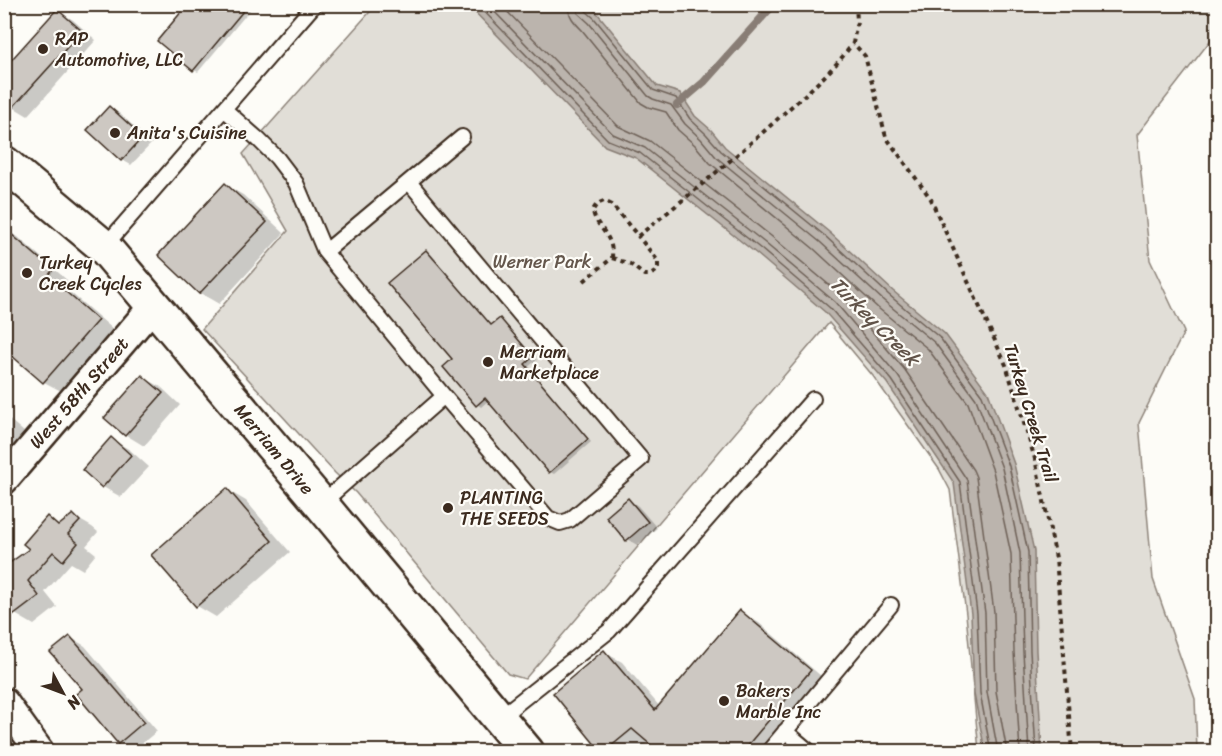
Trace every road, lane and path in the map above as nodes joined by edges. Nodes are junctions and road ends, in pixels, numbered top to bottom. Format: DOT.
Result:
graph roads {
  1 [pos="315,4"];
  2 [pos="856,4"];
  3 [pos="853,43"];
  4 [pos="224,109"];
  5 [pos="462,137"];
  6 [pos="4,163"];
  7 [pos="408,182"];
  8 [pos="638,236"];
  9 [pos="104,247"];
  10 [pos="325,252"];
  11 [pos="612,258"];
  12 [pos="584,281"];
  13 [pos="154,305"];
  14 [pos="444,396"];
  15 [pos="813,399"];
  16 [pos="4,480"];
  17 [pos="321,504"];
  18 [pos="891,605"];
  19 [pos="4,702"];
  20 [pos="499,718"];
  21 [pos="785,731"];
  22 [pos="40,752"];
  23 [pos="527,752"];
  24 [pos="768,752"];
  25 [pos="810,752"];
  26 [pos="1072,752"];
  1 -- 4 [label="lane"];
  2 -- 3 [label="path"];
  3 -- 8 [label="path"];
  3 -- 26 [label="path, Turkey Creek Trail"];
  4 -- 9 [label="lane"];
  4 -- 10 [label="lane"];
  5 -- 7 [label="lane"];
  6 -- 9 [label="main road, Merriam Drive"];
  7 -- 10 [label="lane"];
  7 -- 14 [label="lane"];
  8 -- 11 [label="path"];
  8 -- 11 [label="path"];
  9 -- 13 [label="main road, Merriam Drive"];
  10 -- 14 [label="lane"];
  11 -- 12 [label="path"];
  13 -- 16 [label="street, West 58th Street"];
  13 -- 17 [label="main road, Merriam Drive"];
  14 -- 17 [label="lane"];
  15 -- 20 [label="lane"];
  17 -- 20 [label="main road, Merriam Drive"];
  18 -- 21 [label="lane"];
  19 -- 22 [label="street"];
  20 -- 23 [label="main road, Merriam Drive"];
  21 -- 24 [label="lane"];
  21 -- 25 [label="lane"];
}
